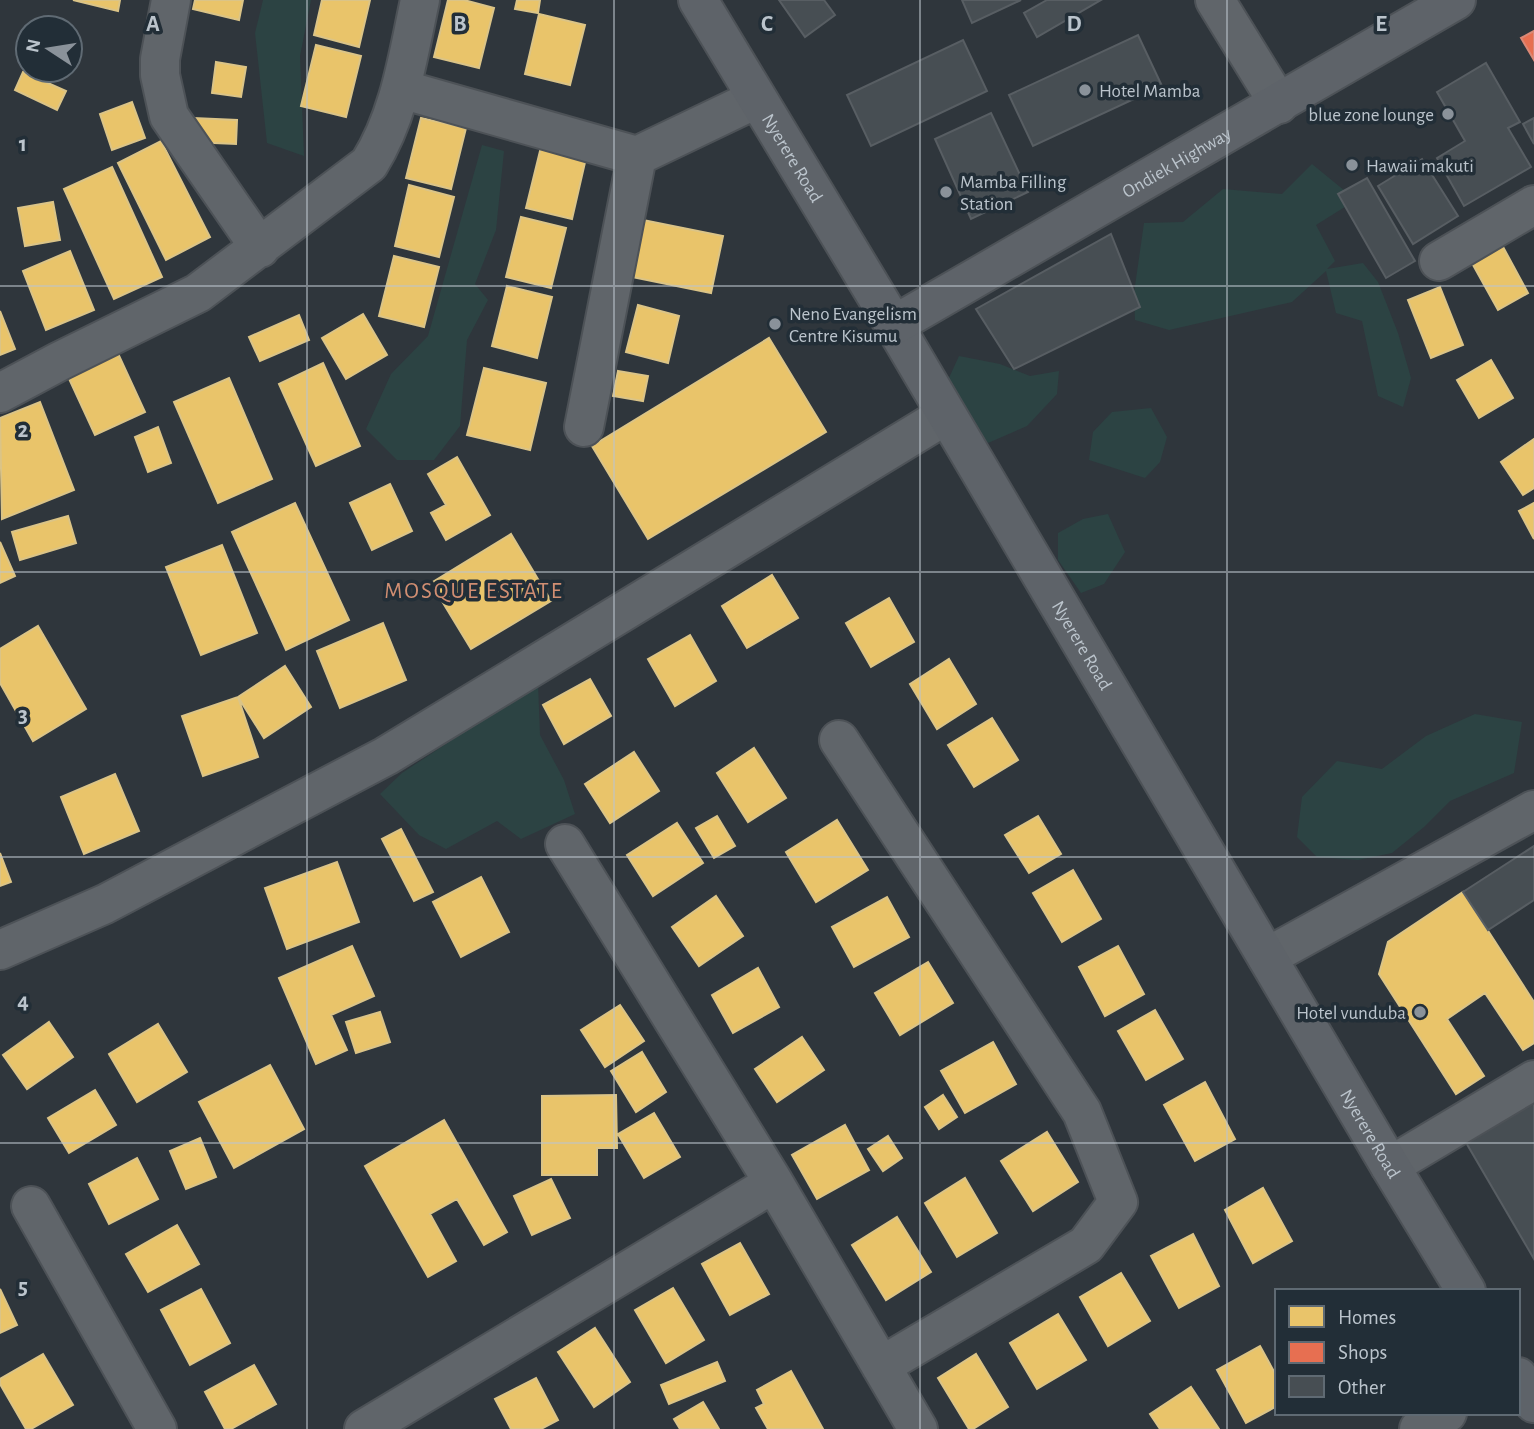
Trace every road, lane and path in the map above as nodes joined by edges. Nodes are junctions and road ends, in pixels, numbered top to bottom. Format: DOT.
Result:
graph roads {
  1 [pos="171,0"];
  2 [pos="420,0"];
  3 [pos="698,0"];
  4 [pos="1215,0"];
  5 [pos="1456,0"];
  6 [pos="401,89"];
  7 [pos="756,99"];
  8 [pos="1279,104"];
  9 [pos="637,156"];
  10 [pos="1534,205"];
  11 [pos="260,248"];
  12 [pos="1439,261"];
  13 [pos="894,325"];
  14 [pos="0,393"];
  15 [pos="946,415"];
  16 [pos="584,427"];
  17 [pos="839,740"];
  18 [pos="1534,810"];
  19 [pos="565,844"];
  20 [pos="0,950"];
  21 [pos="1267,957"];
  22 [pos="1534,1080"];
  23 [pos="1390,1166"];
  24 [pos="774,1183"];
  25 [pos="31,1206"];
  26 [pos="1465,1289"];
  27 [pos="881,1366"];
  28 [pos="1520,1378"];
  29 [pos="1534,1403"];
  30 [pos="1444,1415"];
  31 [pos="158,1429"];
  32 [pos="364,1429"];
  33 [pos="918,1429"];
  34 [pos="1419,1429"];
  1 -- 11 [label="street"];
  2 -- 6 [label="street"];
  3 -- 7 [label="main road, Nyerere Road"];
  4 -- 8 [label="street"];
  5 -- 8 [label="main road, Ondiek Highway"];
  6 -- 9 [label="street"];
  6 -- 11 [label="street"];
  7 -- 9 [label="street"];
  7 -- 13 [label="main road, Nyerere Road"];
  8 -- 13 [label="main road, Ondiek Highway"];
  9 -- 16 [label="street"];
  10 -- 12 [label="street"];
  11 -- 14 [label="street"];
  13 -- 15 [label="main road, Nyerere Road"];
  15 -- 20 [label="street"];
  15 -- 21 [label="main road, Nyerere Road"];
  17 -- 27 [label="street"];
  18 -- 21 [label="street"];
  19 -- 24 [label="street"];
  21 -- 23 [label="main road, Nyerere Road"];
  22 -- 23 [label="street"];
  23 -- 26 [label="main road, Nyerere Road"];
  24 -- 27 [label="street"];
  24 -- 32 [label="street"];
  25 -- 31 [label="street"];
  27 -- 33 [label="street"];
  28 -- 29 [label="main road"];
  30 -- 34 [label="street"];
}
